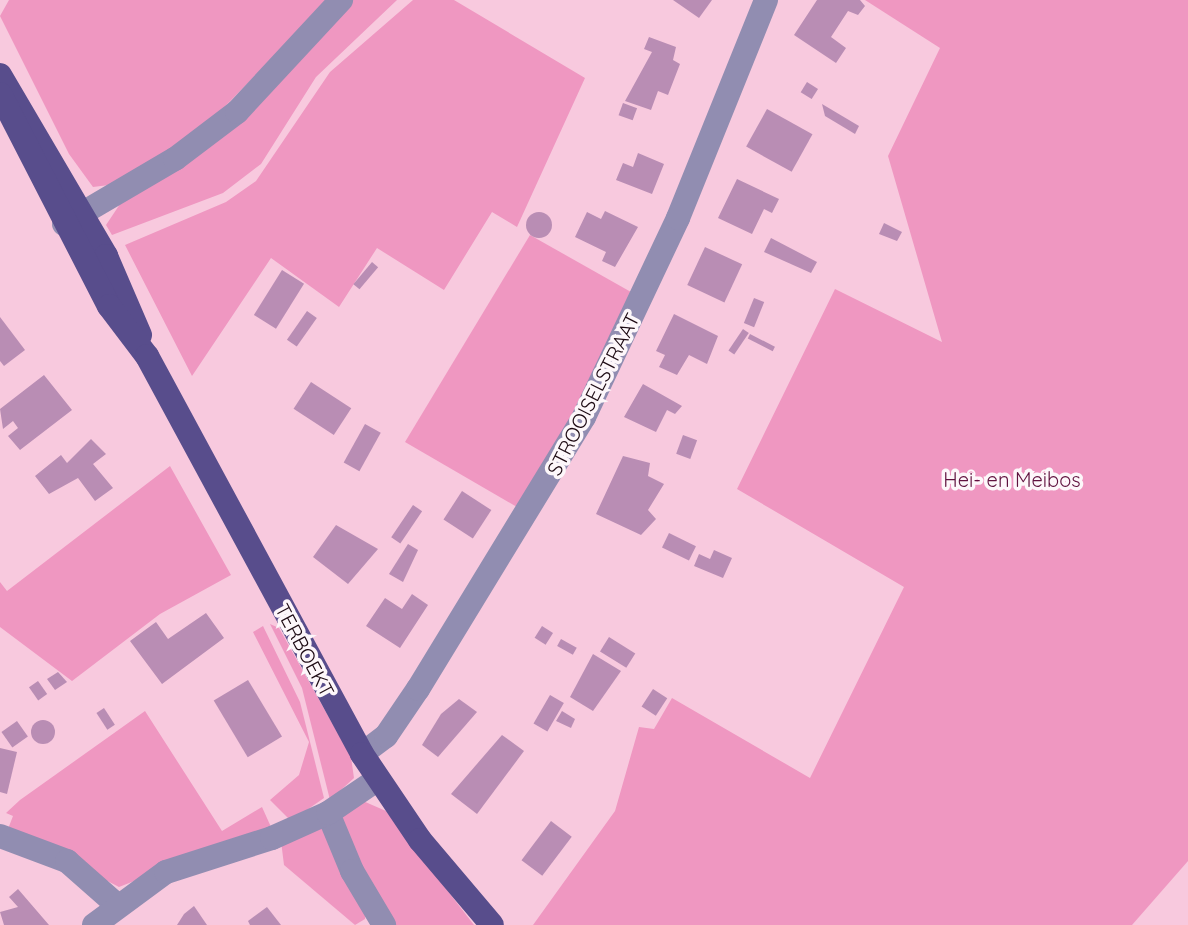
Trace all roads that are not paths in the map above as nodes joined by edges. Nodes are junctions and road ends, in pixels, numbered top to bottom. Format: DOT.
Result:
graph roads {
  1 [pos="341,0"];
  2 [pos="766,0"];
  3 [pos="0,75"];
  4 [pos="0,94"];
  5 [pos="74,219"];
  6 [pos="362,754"];
  7 [pos="378,779"];
  8 [pos="328,813"];
  9 [pos="0,836"];
  10 [pos="116,904"];
  11 [pos="94,925"];
  12 [pos="384,925"];
  13 [pos="492,925"];
  1 -- 5 [label="street"];
  2 -- 6 [label="street, STROOISELSTRAAT"];
  3 -- 5 [label="main road, TERBOEKT"];
  4 -- 5 [label="main road, TERBOEKT"];
  5 -- 6 [label="main road, TERBOEKT"];
  6 -- 7 [label="main road, TERBOEKT"];
  7 -- 8 [label="street"];
  7 -- 13 [label="main road, TERBOEKT"];
  8 -- 10 [label="street"];
  8 -- 12 [label="street"];
  9 -- 10 [label="street"];
  10 -- 11 [label="street"];
}
